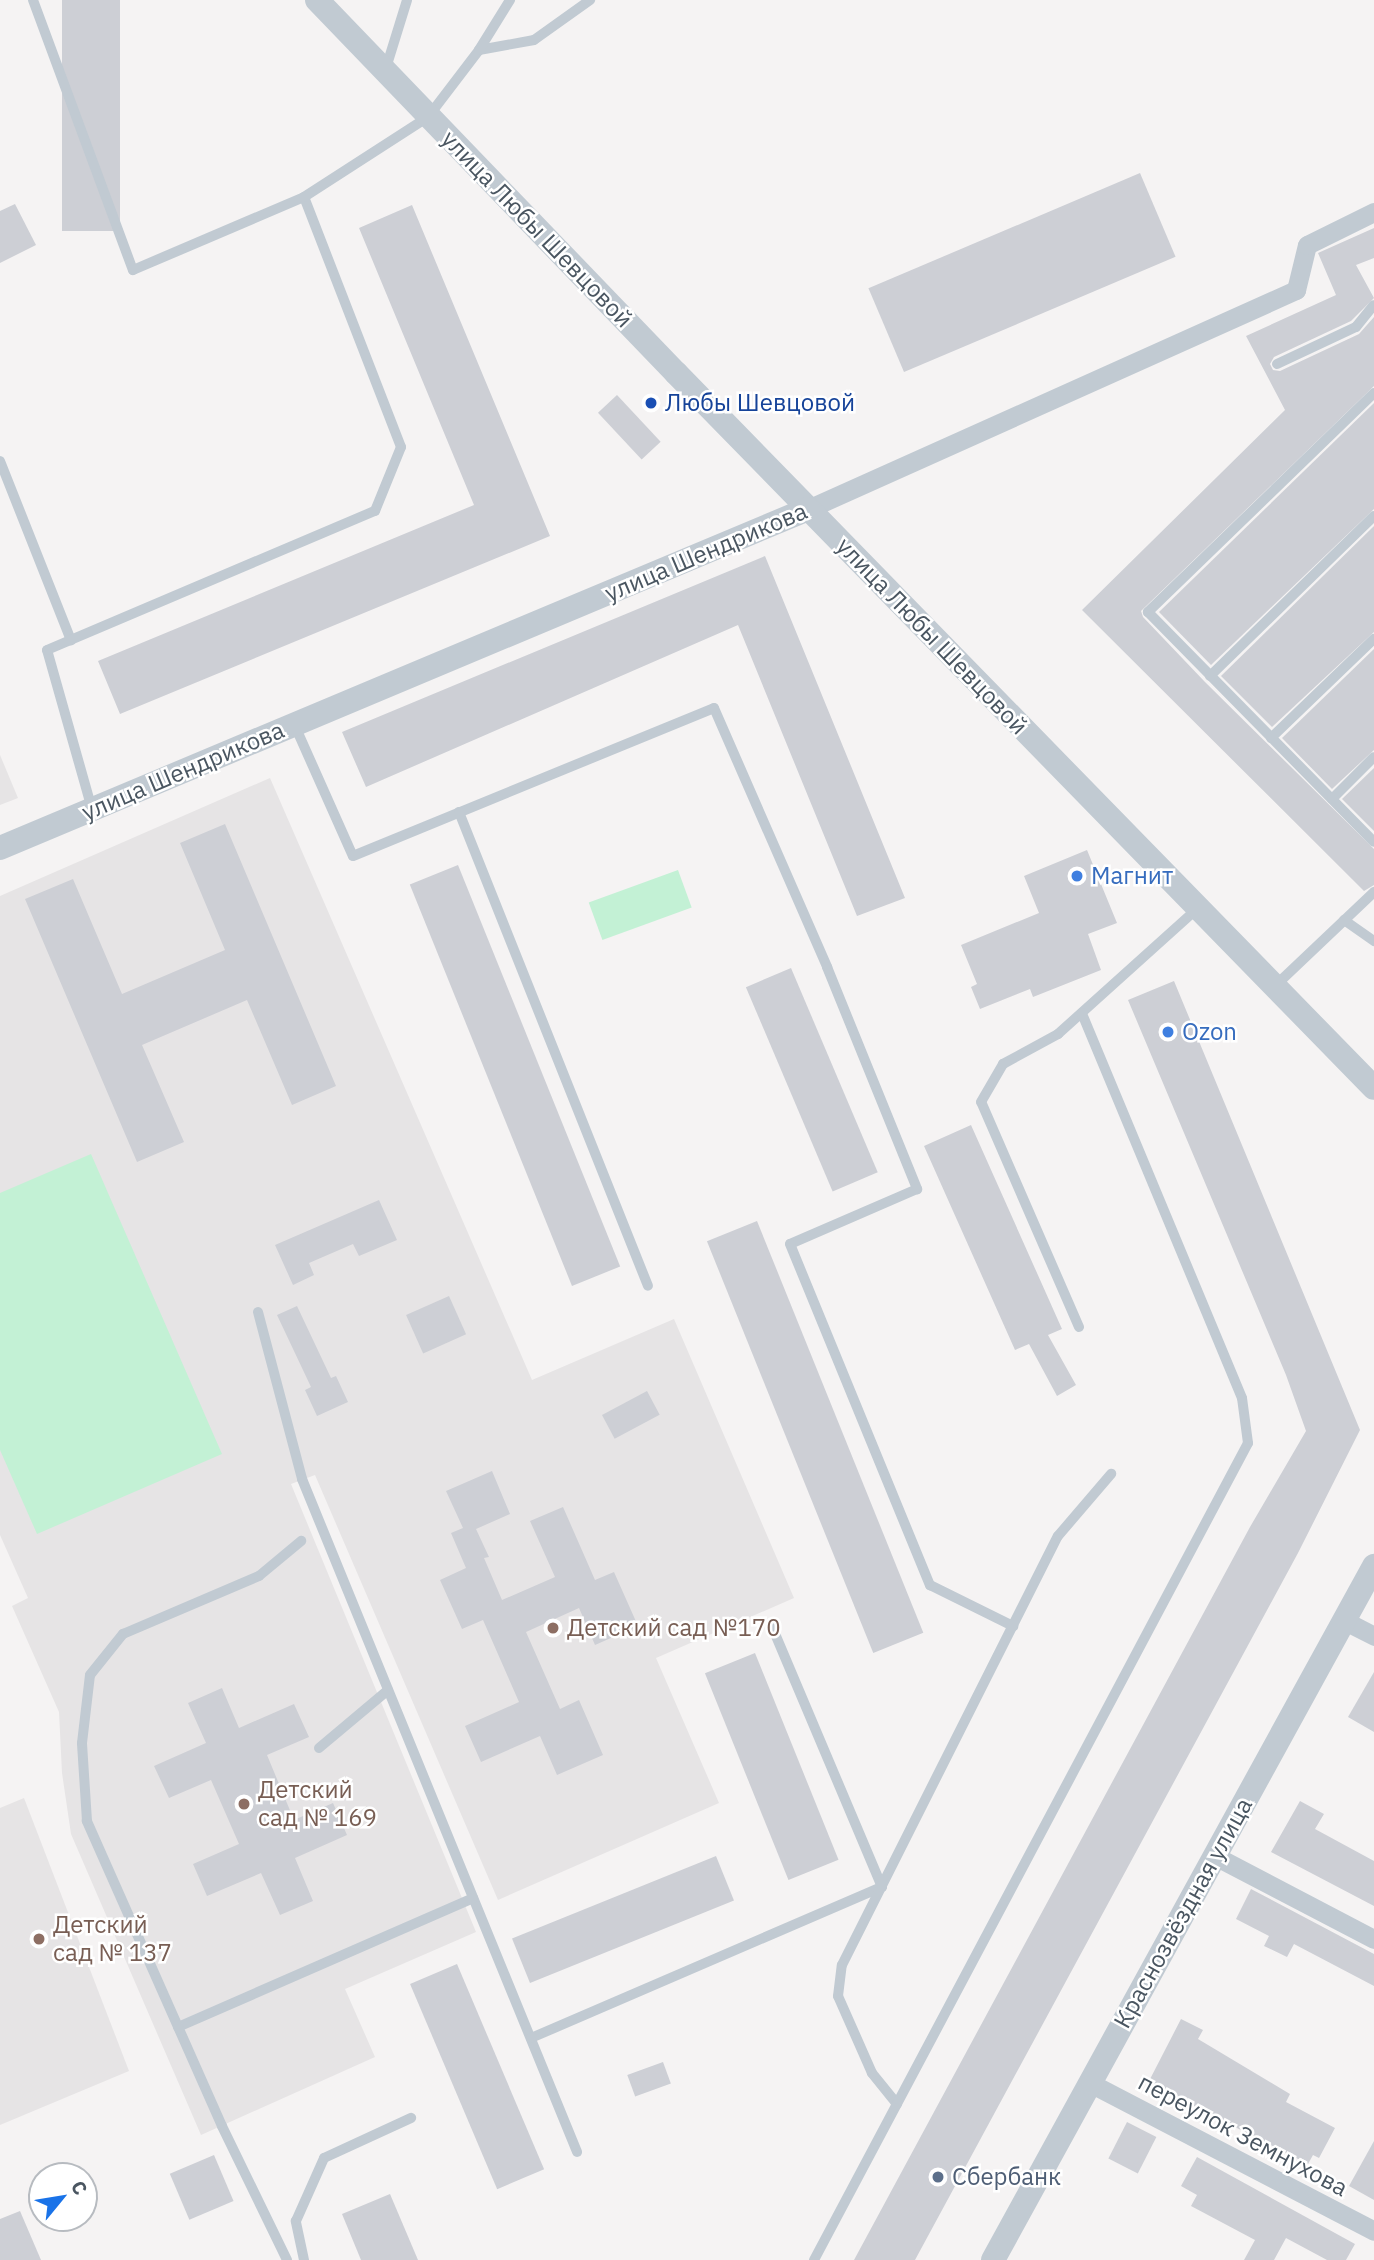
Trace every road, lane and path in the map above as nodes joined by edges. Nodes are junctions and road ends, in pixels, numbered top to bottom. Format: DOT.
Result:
graph roads {
  1 [pos="33,0"];
  2 [pos="317,0"];
  3 [pos="407,0"];
  4 [pos="510,0"];
  5 [pos="590,0"];
  6 [pos="479,50"];
  7 [pos="385,72"];
  8 [pos="428,117"];
  9 [pos="304,197"];
  10 [pos="1374,212"];
  11 [pos="1374,304"];
  12 [pos="1277,364"];
  13 [pos="1374,393"];
  14 [pos="0,461"];
  15 [pos="808,509"];
  16 [pos="1374,516"];
  17 [pos="1374,639"];
  18 [pos="71,640"];
  19 [pos="1210,676"];
  20 [pos="294,725"];
  21 [pos="1271,738"];
  22 [pos="1374,757"];
  23 [pos="1332,799"];
  24 [pos="93,809"];
  25 [pos="459,812"];
  26 [pos="1374,842"];
  27 [pos="0,848"];
  28 [pos="1374,892"];
  29 [pos="1197,908"];
  30 [pos="1344,920"];
  31 [pos="1374,941"];
  32 [pos="1275,986"];
  33 [pos="1082,1013"];
  34 [pos="1374,1088"];
  35 [pos="648,1286"];
  36 [pos="258,1312"];
  37 [pos="1079,1327"];
  38 [pos="1111,1474"];
  39 [pos="301,1541"];
  40 [pos="1374,1566"];
  41 [pos="1343,1620"];
  42 [pos="1013,1626"];
  43 [pos="772,1627"];
  44 [pos="1374,1636"];
  45 [pos="388,1690"];
  46 [pos="319,1748"];
  47 [pos="1215,1856"];
  48 [pos="881,1887"];
  49 [pos="473,1898"];
  50 [pos="1374,1939"];
  51 [pos="178,2027"];
  52 [pos="531,2038"];
  53 [pos="1090,2082"];
  54 [pos="897,2104"];
  55 [pos="411,2118"];
  56 [pos="577,2152"];
  57 [pos="1374,2231"];
  58 [pos="287,2260"];
  59 [pos="304,2260"];
  60 [pos="814,2260"];
  61 [pos="993,2260"];
  1 -- 9 [label="lane"];
  2 -- 7 [label="street, улица Любы Шевцовой"];
  3 -- 7 [label="lane"];
  4 -- 6 [label="lane"];
  5 -- 6 [label="lane"];
  6 -- 8 [label="lane"];
  7 -- 8 [label="street, улица Любы Шевцовой"];
  8 -- 9 [label="lane"];
  8 -- 15 [label="street, улица Любы Шевцовой"];
  9 -- 18 [label="lane"];
  10 -- 15 [label="street, улица Шендрикова"];
  11 -- 12 [label="lane"];
  13 -- 19 [label="lane"];
  14 -- 18 [label="lane"];
  15 -- 20 [label="street, улица Шендрикова"];
  15 -- 29 [label="street, улица Любы Шевцовой"];
  16 -- 19 [label="lane"];
  17 -- 21 [label="lane"];
  18 -- 24 [label="lane"];
  19 -- 21 [label="lane"];
  20 -- 24 [label="street, улица Шендрикова"];
  20 -- 25 [label="lane"];
  21 -- 23 [label="lane"];
  22 -- 23 [label="lane"];
  23 -- 26 [label="lane"];
  24 -- 27 [label="street, улица Шендрикова"];
  25 -- 35 [label="lane"];
  25 -- 42 [label="lane"];
  28 -- 30 [label="lane"];
  29 -- 32 [label="street, улица Любы Шевцовой"];
  29 -- 33 [label="lane"];
  30 -- 31 [label="lane"];
  30 -- 32 [label="lane"];
  32 -- 34 [label="street, улица Любы Шевцовой"];
  33 -- 37 [label="lane"];
  33 -- 54 [label="lane"];
  36 -- 45 [label="lane"];
  38 -- 42 [label="lane"];
  39 -- 51 [label="lane"];
  40 -- 41 [label="street, Краснозвёздная улица"];
  41 -- 44 [label="street"];
  41 -- 47 [label="street, Краснозвёздная улица"];
  42 -- 48 [label="lane"];
  43 -- 48 [label="lane"];
  45 -- 46 [label="lane"];
  45 -- 49 [label="lane"];
  47 -- 50 [label="street"];
  47 -- 53 [label="street, Краснозвёздная улица"];
  48 -- 52 [label="lane"];
  48 -- 54 [label="lane"];
  49 -- 51 [label="lane"];
  49 -- 52 [label="lane"];
  51 -- 58 [label="lane"];
  52 -- 56 [label="lane"];
  53 -- 57 [label="street, переулок Земнухова"];
  53 -- 61 [label="street, Краснозвёздная улица"];
  54 -- 60 [label="lane"];
  55 -- 59 [label="lane"];
}
